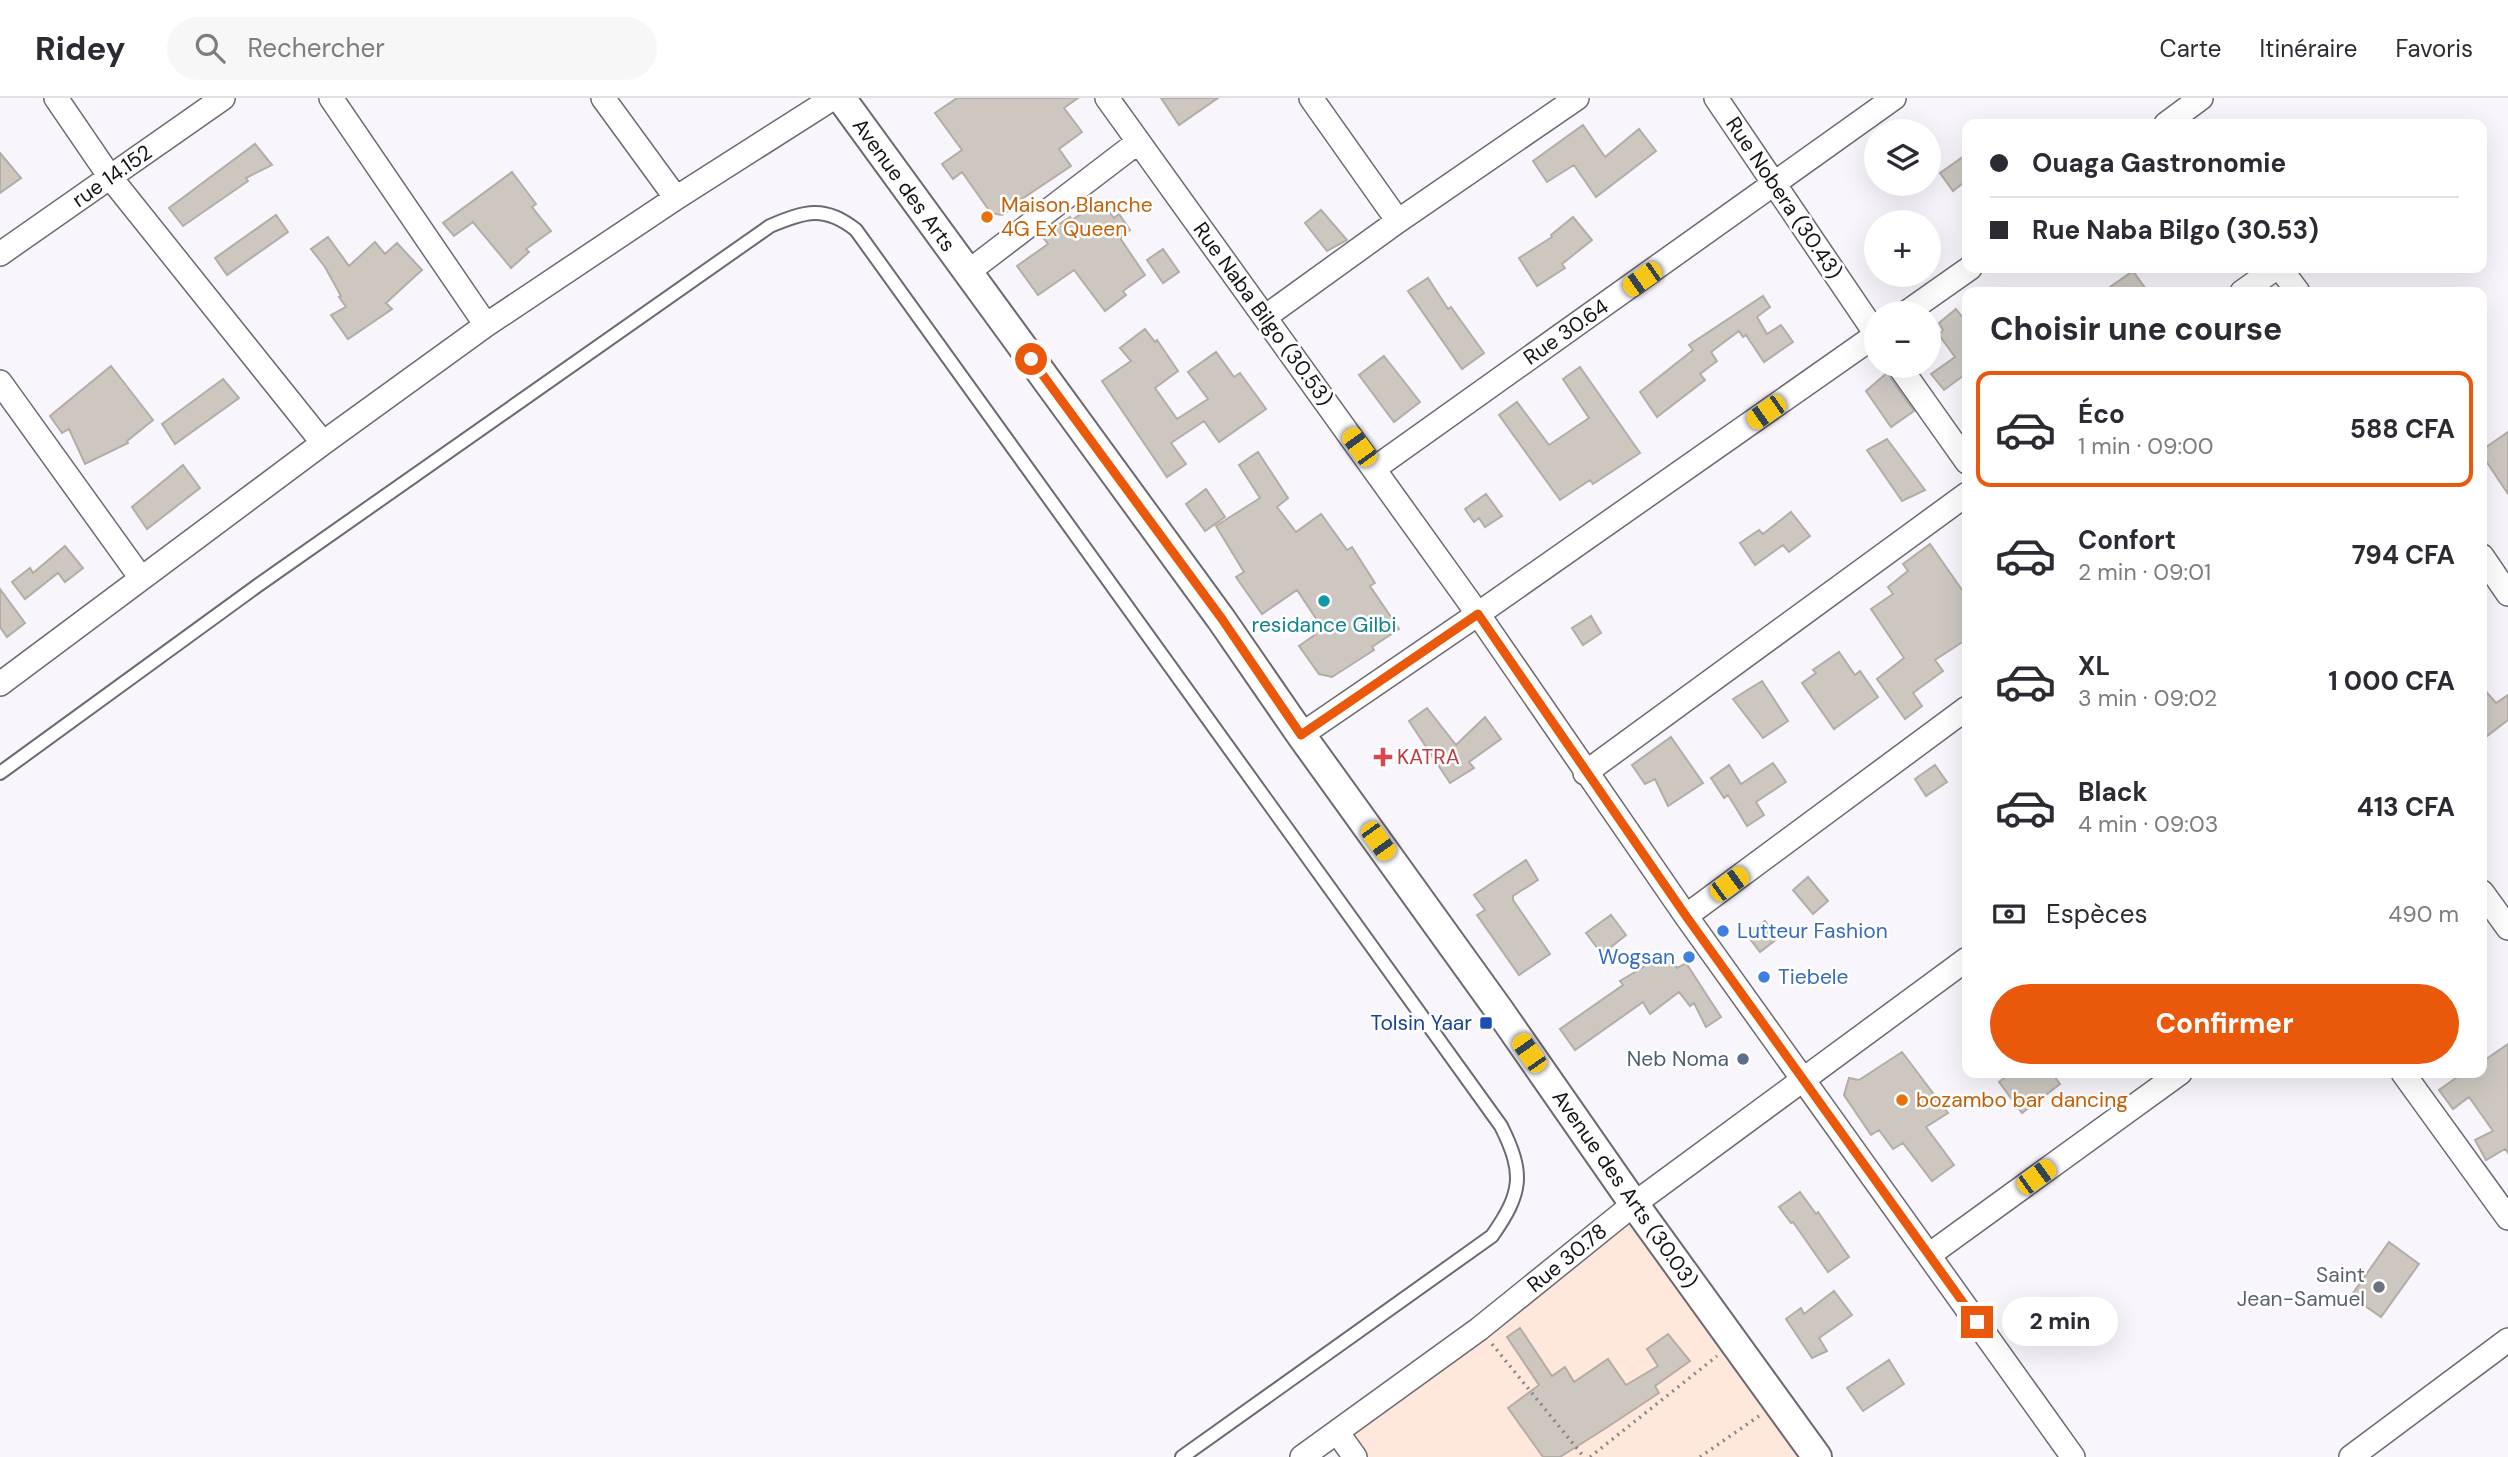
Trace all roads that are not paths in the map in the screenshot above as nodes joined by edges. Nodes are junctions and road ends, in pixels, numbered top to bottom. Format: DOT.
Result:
graph roads {
  1 [pos="55,98"];
  2 [pos="223,98"];
  3 [pos="331,98"];
  4 [pos="603,98"];
  5 [pos="833,98"];
  6 [pos="841,98"];
  7 [pos="1107,98"];
  8 [pos="1311,98"];
  9 [pos="1577,98"];
  10 [pos="1716,98"];
  11 [pos="1894,98"];
  12 [pos="2201,98"];
  13 [pos="2172,116"];
  14 [pos="1138,142"];
  15 [pos="110,177"];
  16 [pos="1775,184"];
  17 [pos="676,198"];
  18 [pos="1398,221"];
  19 [pos="0,254"];
  20 [pos="968,272"];
  21 [pos="1963,273"];
  22 [pos="2270,273"];
  23 [pos="2282,273"];
  24 [pos="2250,287"];
  25 [pos="2294,287"];
  26 [pos="1923,301"];
  27 [pos="1864,316"];
  28 [pos="1265,317"];
  29 [pos="486,325"];
  30 [pos="1864,342"];
  31 [pos="1908,378"];
  32 [pos="0,382"];
  33 [pos="323,443"];
  34 [pos="1962,455"];
  35 [pos="1374,468"];
  36 [pos="1962,498"];
  37 [pos="2487,564"];
  38 [pos="141,578"];
  39 [pos="2498,582"];
  40 [pos="1478,614"];
  41 [pos="0,684"];
  42 [pos="1962,712"];
  43 [pos="1301,735"];
  44 [pos="0,773"];
  45 [pos="1586,773"];
  46 [pos="2487,899"];
  47 [pos="1686,916"];
  48 [pos="2508,928"];
  49 [pos="1962,963"];
  50 [pos="1802,1078"];
  51 [pos="2165,1078"];
  52 [pos="2407,1078"];
  53 [pos="1634,1204"];
  54 [pos="2508,1218"];
  55 [pos="1929,1255"];
  56 [pos="2508,1340"];
  57 [pos="1337,1432"];
  58 [pos="1182,1457"];
  59 [pos="1302,1457"];
  60 [pos="1355,1457"];
  61 [pos="1816,1457"];
  62 [pos="2073,1457"];
  63 [pos="2351,1457"];
  1 -- 15 [label="street"];
  2 -- 15 [label="street, rue 14.152"];
  3 -- 29 [label="street"];
  4 -- 17 [label="street"];
  5 -- 17 [label="street"];
  6 -- 20 [label="street, Avenue des Arts"];
  7 -- 14 [label="street, Rue Naba Bilgo (30.53)"];
  8 -- 18 [label="street"];
  9 -- 18 [label="street"];
  10 -- 16 [label="street, Rue Nobera (30.43)"];
  11 -- 16 [label="street, Rue 30.64"];
  12 -- 13 [label="street"];
  14 -- 20 [label="street"];
  14 -- 28 [label="street, Rue Naba Bilgo (30.53)"];
  15 -- 19 [label="street, rue 14.152"];
  15 -- 33 [label="street"];
  16 -- 27 [label="street, Rue Nobera (30.43)"];
  16 -- 35 [label="street, Rue 30.64"];
  17 -- 29 [label="street"];
  18 -- 28 [label="street"];
  20 -- 43 [label="street, Avenue des Arts (30.03)"];
  21 -- 26 [label="street"];
  22 -- 24 [label="street"];
  23 -- 25 [label="street"];
  28 -- 35 [label="street, Rue Naba Bilgo (30.53)"];
  29 -- 33 [label="street"];
  30 -- 40 [label="street"];
  31 -- 34 [label="street"];
  32 -- 38 [label="street"];
  33 -- 38 [label="street"];
  35 -- 40 [label="street, Rue Naba Bilgo (30.53)"];
  36 -- 45 [label="street"];
  37 -- 39 [label="street"];
  38 -- 41 [label="street"];
  40 -- 43 [label="street"];
  40 -- 45 [label="street, Rue Naba Bilgo (30.53)"];
  42 -- 47 [label="street"];
  43 -- 53 [label="street, Avenue des Arts (30.03)"];
  44 -- 58 [label="lane"];
  45 -- 47 [label="street, Rue Naba Bilgo (30.53)"];
  46 -- 48 [label="street"];
  47 -- 50 [label="street, Rue Naba Bilgo (30.53)"];
  49 -- 50 [label="street, Rue 30.78"];
  50 -- 53 [label="street, Rue 30.78"];
  50 -- 55 [label="street, Rue Naba Bilgo (30.53)"];
  51 -- 55 [label="street"];
  52 -- 54 [label="street"];
  53 -- 57 [label="street, Rue 30.78"];
  53 -- 61 [label="street, Avenue des Arts (30.03)"];
  55 -- 62 [label="street, Rue Naba Bilgo (30.53)"];
  56 -- 63 [label="street"];
  57 -- 59 [label="street, Rue 30.78"];
  57 -- 60 [label="street"];
}
